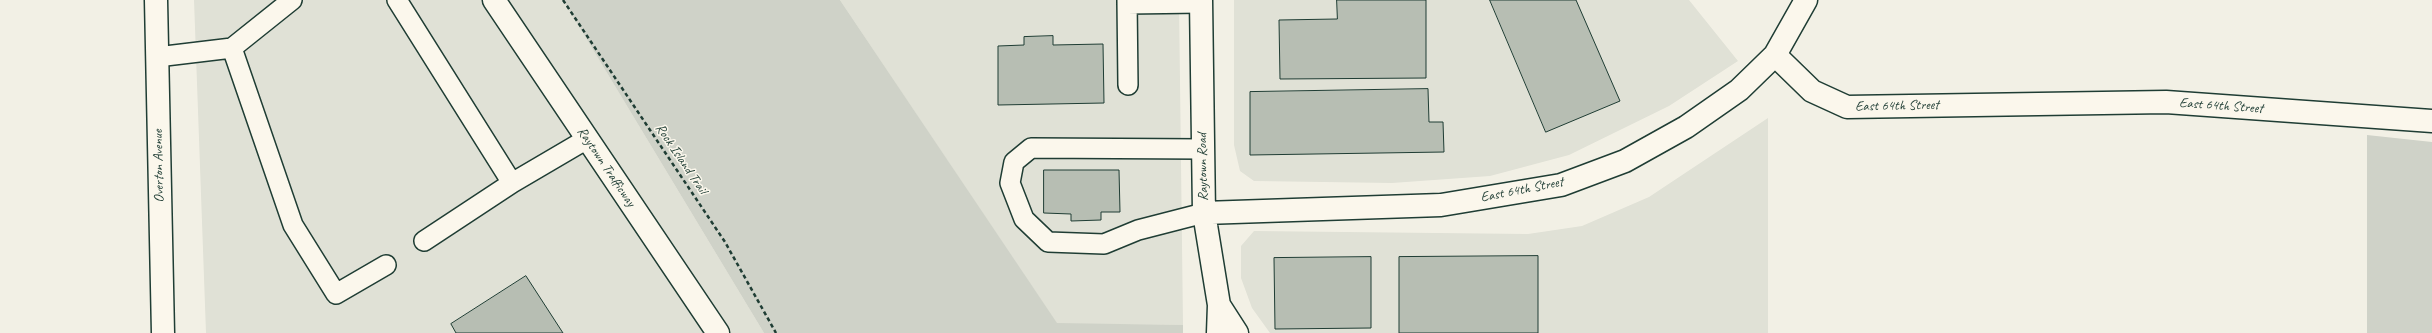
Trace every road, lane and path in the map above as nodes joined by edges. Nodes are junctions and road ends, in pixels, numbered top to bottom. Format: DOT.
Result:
graph roads {
  1 [pos="156,0"];
  2 [pos="292,0"];
  3 [pos="397,0"];
  4 [pos="494,0"];
  5 [pos="563,0"];
  6 [pos="1806,0"];
  7 [pos="1127,2"];
  8 [pos="1201,2"];
  9 [pos="232,48"];
  10 [pos="1774,55"];
  11 [pos="157,57"];
  12 [pos="1128,85"];
  13 [pos="2432,122"];
  14 [pos="588,139"];
  15 [pos="1203,149"];
  16 [pos="512,183"];
  17 [pos="1204,213"];
  18 [pos="424,241"];
  19 [pos="386,265"];
  20 [pos="1219,305"];
  21 [pos="163,333"];
  22 [pos="718,333"];
  23 [pos="776,333"];
  24 [pos="1218,333"];
  25 [pos="1237,333"];
  1 -- 11 [label="street, Overton Avenue"];
  2 -- 9 [label="lane"];
  3 -- 16 [label="lane"];
  4 -- 14 [label="street, Raytown Trafficway"];
  5 -- 23 [label="path, Rock Island Trail"];
  6 -- 10 [label="street"];
  7 -- 8 [label="lane"];
  7 -- 12 [label="lane"];
  8 -- 15 [label="street, Raytown Road"];
  9 -- 11 [label="lane"];
  9 -- 19 [label="lane"];
  10 -- 13 [label="street, East 64th Street"];
  10 -- 17 [label="street, East 64th Street"];
  11 -- 21 [label="street, Overton Avenue"];
  14 -- 16 [label="lane"];
  14 -- 22 [label="street, Raytown Trafficway"];
  15 -- 17 [label="street, Raytown Road"];
  15 -- 17 [label="lane"];
  16 -- 18 [label="lane"];
  17 -- 20 [label="street, Raytown Road"];
  20 -- 24 [label="street, Raytown Road"];
  20 -- 25 [label="street"];
}
